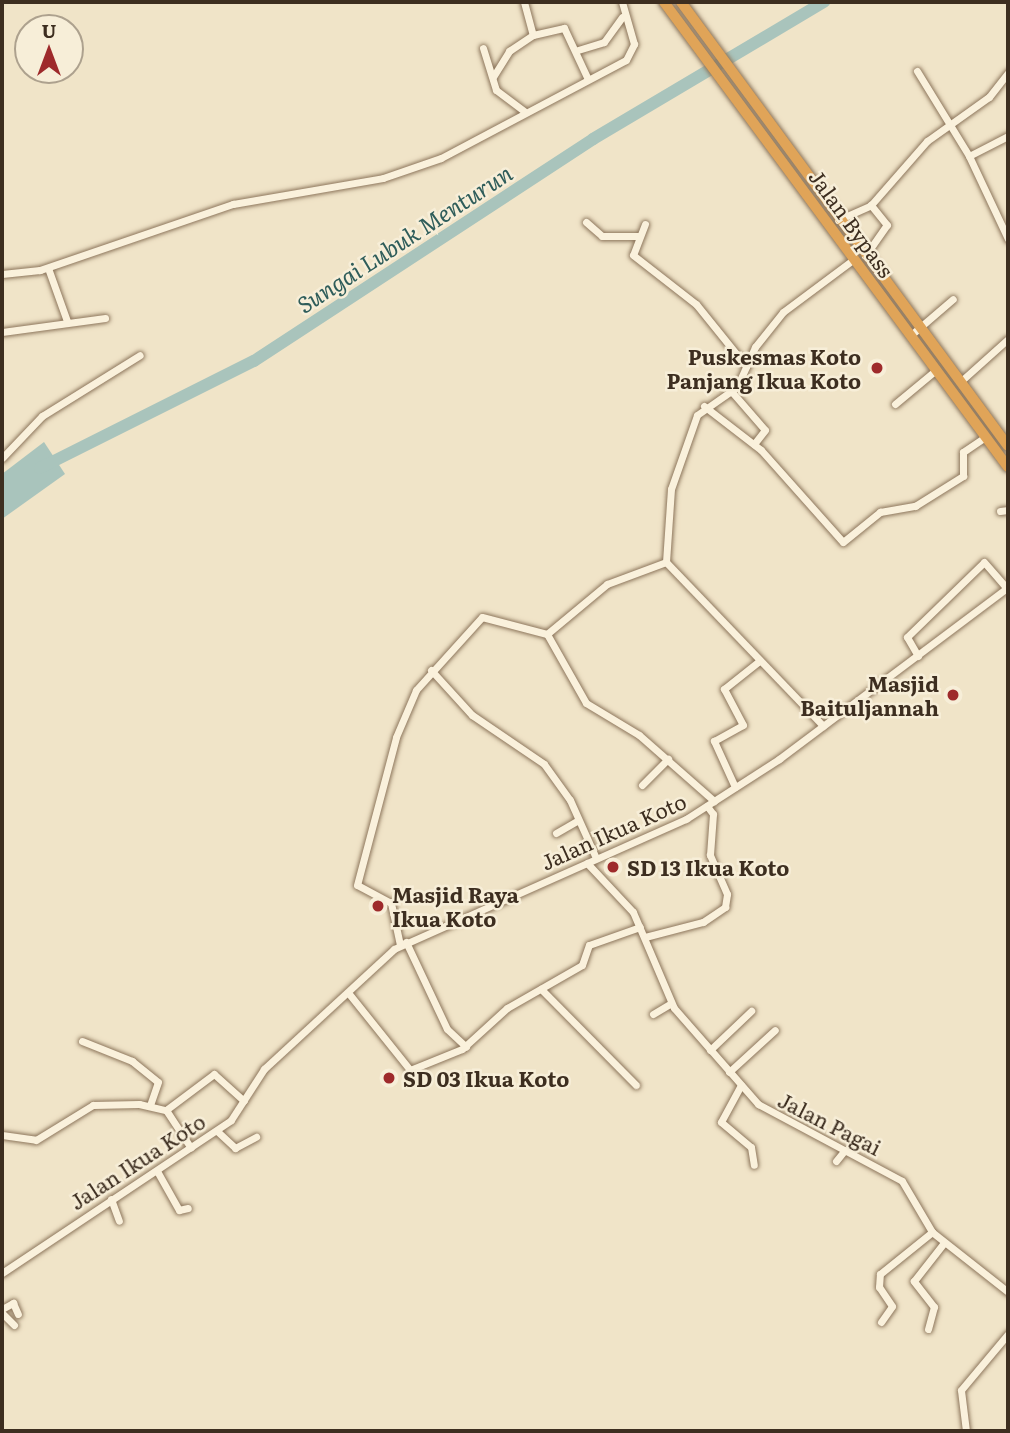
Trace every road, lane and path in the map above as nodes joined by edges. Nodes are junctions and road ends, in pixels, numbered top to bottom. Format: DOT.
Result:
graph roads {
  1 [pos="524,2"];
  2 [pos="622,2"];
  3 [pos="664,2"];
  4 [pos="681,2"];
  5 [pos="622,17"];
  6 [pos="533,36"];
  7 [pos="483,48"];
  8 [pos="578,50"];
  9 [pos="917,71"];
  10 [pos="1008,73"];
  11 [pos="493,77"];
  12 [pos="587,77"];
  13 [pos="524,111"];
  14 [pos="952,127"];
  15 [pos="1008,136"];
  16 [pos="969,156"];
  17 [pos="871,205"];
  18 [pos="838,220"];
  19 [pos="586,222"];
  20 [pos="645,224"];
  21 [pos="639,236"];
  22 [pos="1008,239"];
  23 [pos="865,256"];
  24 [pos="854,259"];
  25 [pos="48,268"];
  26 [pos="2,274"];
  27 [pos="953,299"];
  28 [pos="105,318"];
  29 [pos="67,321"];
  30 [pos="921,329"];
  31 [pos="2,332"];
  32 [pos="911,335"];
  33 [pos="1008,339"];
  34 [pos="140,355"];
  35 [pos="746,366"];
  36 [pos="936,370"];
  37 [pos="960,382"];
  38 [pos="732,392"];
  39 [pos="895,404"];
  40 [pos="704,406"];
  41 [pos="985,437"];
  42 [pos="754,444"];
  43 [pos="1008,446"];
  44 [pos="2,458"];
  45 [pos="1008,467"];
  46 [pos="666,562"];
  47 [pos="1007,588"];
  48 [pos="547,634"];
  49 [pos="918,656"];
  50 [pos="758,662"];
  51 [pos="431,670"];
  52 [pos="823,726"];
  53 [pos="668,759"];
  54 [pos="642,785"];
  55 [pos="735,787"];
  56 [pos="711,804"];
  57 [pos="577,821"];
  58 [pos="556,834"];
  59 [pos="596,858"];
  60 [pos="587,863"];
  61 [pos="640,927"];
  62 [pos="645,937"];
  63 [pos="403,943"];
  64 [pos="541,989"];
  65 [pos="350,995"];
  66 [pos="671,1003"];
  67 [pos="751,1011"];
  68 [pos="653,1014"];
  69 [pos="775,1030"];
  70 [pos="82,1041"];
  71 [pos="466,1047"];
  72 [pos="710,1050"];
  73 [pos="729,1072"];
  74 [pos="636,1085"];
  75 [pos="741,1085"];
  76 [pos="244,1101"];
  77 [pos="150,1105"];
  78 [pos="166,1110"];
  79 [pos="217,1131"];
  80 [pos="2,1135"];
  81 [pos="256,1137"];
  82 [pos="191,1148"];
  83 [pos="845,1150"];
  84 [pos="836,1161"];
  85 [pos="754,1165"];
  86 [pos="157,1171"];
  87 [pos="111,1199"];
  88 [pos="188,1208"];
  89 [pos="119,1221"];
  90 [pos="932,1232"];
  91 [pos="943,1244"];
  92 [pos="2,1273"];
  93 [pos="1007,1290"];
  94 [pos="2,1311"];
  95 [pos="19,1314"];
  96 [pos="881,1322"];
  97 [pos="14,1325"];
  98 [pos="928,1329"];
  99 [pos="1008,1334"];
  100 [pos="966,1431"];
  1 -- 6 [label="street"];
  2 -- 5 [label="street"];
  3 -- 24 [label="highway, Jalan Bypass"];
  4 -- 18 [label="highway, Jalan Bypass"];
  5 -- 8 [label="street"];
  5 -- 12 [label="street"];
  6 -- 8 [label="street"];
  6 -- 11 [label="street"];
  7 -- 11 [label="street"];
  8 -- 12 [label="street"];
  9 -- 14 [label="street"];
  10 -- 14 [label="street"];
  11 -- 13 [label="street"];
  12 -- 13 [label="street"];
  13 -- 25 [label="street"];
  14 -- 16 [label="street"];
  14 -- 17 [label="street"];
  15 -- 16 [label="street"];
  16 -- 22 [label="street"];
  17 -- 18 [label="street"];
  17 -- 23 [label="street"];
  18 -- 23 [label="highway, Jalan Bypass"];
  19 -- 21 [label="street"];
  20 -- 21 [label="street"];
  21 -- 35 [label="street"];
  23 -- 30 [label="highway, Jalan Bypass"];
  24 -- 32 [label="highway, Jalan Bypass"];
  24 -- 35 [label="street"];
  25 -- 26 [label="street"];
  25 -- 29 [label="street"];
  27 -- 30 [label="street"];
  28 -- 29 [label="street"];
  29 -- 31 [label="street"];
  30 -- 32 [label="street"];
  30 -- 37 [label="highway, Jalan Bypass"];
  32 -- 36 [label="highway, Jalan Bypass"];
  33 -- 37 [label="street"];
  34 -- 44 [label="street"];
  35 -- 38 [label="street"];
  36 -- 39 [label="street"];
  36 -- 41 [label="highway, Jalan Bypass"];
  37 -- 43 [label="highway, Jalan Bypass"];
  38 -- 40 [label="street"];
  38 -- 42 [label="street"];
  40 -- 42 [label="street"];
  40 -- 46 [label="street"];
  41 -- 42 [label="street"];
  41 -- 45 [label="highway, Jalan Bypass"];
  46 -- 48 [label="street"];
  46 -- 50 [label="street"];
  47 -- 49 [label="street, Jalan Ikua Koto"];
  47 -- 49 [label="street"];
  48 -- 51 [label="street"];
  48 -- 53 [label="street"];
  49 -- 52 [label="street, Jalan Ikua Koto"];
  50 -- 52 [label="street"];
  50 -- 55 [label="street"];
  51 -- 57 [label="street"];
  51 -- 63 [label="street"];
  52 -- 55 [label="street, Jalan Ikua Koto"];
  53 -- 54 [label="street"];
  53 -- 56 [label="street"];
  55 -- 56 [label="street, Jalan Ikua Koto"];
  56 -- 59 [label="street, Jalan Ikua Koto"];
  56 -- 62 [label="street"];
  57 -- 58 [label="street"];
  57 -- 59 [label="street"];
  59 -- 60 [label="street, Jalan Ikua Koto"];
  60 -- 61 [label="street, Jalan Pagai"];
  60 -- 63 [label="street, Jalan Ikua Koto"];
  61 -- 62 [label="street, Jalan Pagai"];
  61 -- 64 [label="street"];
  62 -- 66 [label="street, Jalan Pagai"];
  63 -- 65 [label="street, Jalan Ikua Koto"];
  63 -- 71 [label="street"];
  64 -- 71 [label="street"];
  64 -- 74 [label="street"];
  65 -- 71 [label="street"];
  65 -- 76 [label="street, Jalan Ikua Koto"];
  66 -- 68 [label="street"];
  66 -- 72 [label="street, Jalan Pagai"];
  67 -- 72 [label="street"];
  69 -- 73 [label="street"];
  70 -- 77 [label="street"];
  72 -- 73 [label="street, Jalan Pagai"];
  73 -- 75 [label="street, Jalan Pagai"];
  75 -- 83 [label="street, Jalan Pagai"];
  75 -- 85 [label="street"];
  76 -- 78 [label="street"];
  76 -- 79 [label="street, Jalan Ikua Koto"];
  77 -- 78 [label="street"];
  77 -- 80 [label="street"];
  78 -- 82 [label="street"];
  79 -- 81 [label="street"];
  79 -- 82 [label="street, Jalan Ikua Koto"];
  82 -- 86 [label="street, Jalan Ikua Koto"];
  83 -- 84 [label="street"];
  83 -- 90 [label="street, Jalan Pagai"];
  86 -- 87 [label="street, Jalan Ikua Koto"];
  86 -- 88 [label="street"];
  87 -- 89 [label="street"];
  87 -- 92 [label="street, Jalan Ikua Koto"];
  90 -- 91 [label="street, Jalan Pagai"];
  90 -- 96 [label="street"];
  91 -- 93 [label="street, Jalan Pagai"];
  91 -- 98 [label="street"];
  94 -- 95 [label="street"];
  94 -- 97 [label="street"];
  99 -- 100 [label="street"];
}
